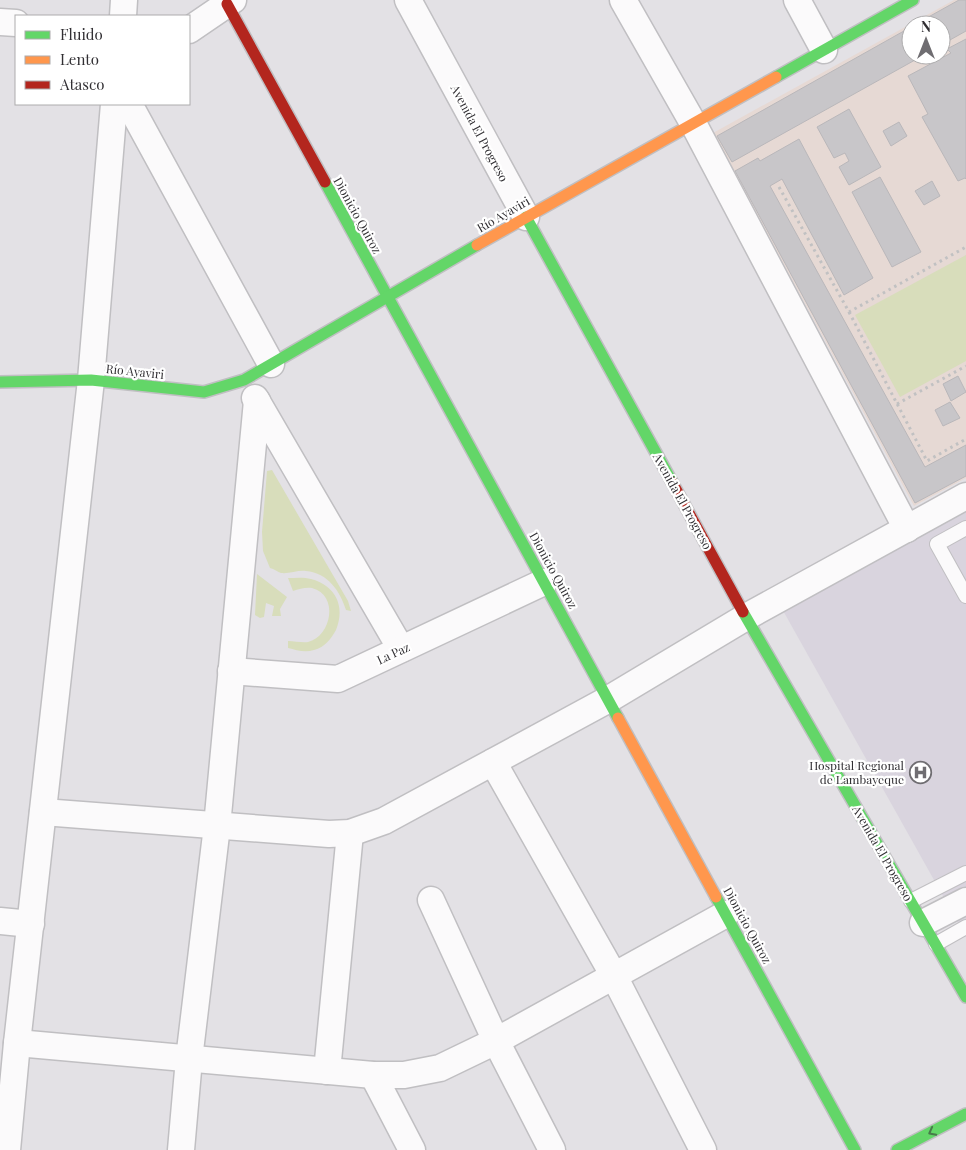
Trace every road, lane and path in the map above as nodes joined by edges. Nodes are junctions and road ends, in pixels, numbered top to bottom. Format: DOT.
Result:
graph roads {
  1 [pos="124,0"];
  2 [pos="408,0"];
  3 [pos="623,0"];
  4 [pos="797,0"];
  5 [pos="913,0"];
  6 [pos="230,2"];
  7 [pos="123,15"];
  8 [pos="0,22"];
  9 [pos="15,23"];
  10 [pos="190,29"];
  11 [pos="824,50"];
  12 [pos="114,105"];
  13 [pos="130,105"];
  14 [pos="693,123"];
  15 [pos="779,187"];
  16 [pos="526,217"];
  17 [pos="966,247"];
  18 [pos="387,296"];
  19 [pos="849,312"];
  20 [pos="271,364"];
  21 [pos="966,366"];
  22 [pos="91,380"];
  23 [pos="0,382"];
  24 [pos="250,390"];
  25 [pos="897,404"];
  26 [pos="966,439"];
  27 [pos="966,496"];
  28 [pos="966,528"];
  29 [pos="907,529"];
  30 [pos="544,582"];
  31 [pos="966,596"];
  32 [pos="746,617"];
  33 [pos="401,649"];
  34 [pos="231,671"];
  35 [pos="609,699"];
  36 [pos="493,762"];
  37 [pos="43,812"];
  38 [pos="217,826"];
  39 [pos="350,833"];
  40 [pos="966,873"];
  41 [pos="431,900"];
  42 [pos="966,900"];
  43 [pos="911,901"];
  44 [pos="726,914"];
  45 [pos="0,922"];
  46 [pos="31,924"];
  47 [pos="966,927"];
  48 [pos="929,934"];
  49 [pos="614,976"];
  50 [pos="966,997"];
  51 [pos="496,1041"];
  52 [pos="17,1043"];
  53 [pos="189,1059"];
  54 [pos="327,1071"];
  55 [pos="373,1075"];
  56 [pos="966,1114"];
  57 [pos="7,1150"];
  58 [pos="181,1150"];
  59 [pos="412,1150"];
  60 [pos="552,1150"];
  61 [pos="703,1150"];
  62 [pos="855,1150"];
  63 [pos="897,1150"];
  1 -- 7 [label="street"];
  2 -- 16 [label="street, Avenida El Progreso"];
  3 -- 14 [label="street"];
  4 -- 11 [label="street"];
  5 -- 11 [label="main road, Río Ayaviri"];
  6 -- 10 [label="street"];
  6 -- 18 [label="main road, Dionicio Quiroz"];
  8 -- 9 [label="street"];
  11 -- 14 [label="main road, Río Ayaviri"];
  12 -- 22 [label="street"];
  13 -- 20 [label="street"];
  14 -- 16 [label="main road, Río Ayaviri"];
  14 -- 29 [label="street"];
  15 -- 19 [label="path"];
  16 -- 18 [label="main road, Río Ayaviri"];
  16 -- 32 [label="main road, Avenida El Progreso"];
  17 -- 19 [label="path"];
  18 -- 20 [label="main road, Río Ayaviri"];
  18 -- 30 [label="main road, Dionicio Quiroz"];
  19 -- 25 [label="path"];
  20 -- 24 [label="main road, Río Ayaviri"];
  21 -- 25 [label="path"];
  22 -- 23 [label="main road, Río Ayaviri"];
  22 -- 24 [label="main road, Río Ayaviri"];
  22 -- 37 [label="street"];
  24 -- 33 [label="street"];
  24 -- 34 [label="street"];
  25 -- 26 [label="path"];
  27 -- 29 [label="street"];
  28 -- 31 [label="lane"];
  29 -- 32 [label="street"];
  30 -- 33 [label="street, La Paz"];
  30 -- 35 [label="main road, Dionicio Quiroz"];
  32 -- 35 [label="street"];
  32 -- 43 [label="main road, Avenida El Progreso"];
  33 -- 34 [label="street, La Paz"];
  34 -- 38 [label="street"];
  35 -- 36 [label="street"];
  35 -- 44 [label="main road, Dionicio Quiroz"];
  36 -- 39 [label="street"];
  36 -- 49 [label="street"];
  37 -- 38 [label="street"];
  37 -- 46 [label="street"];
  38 -- 39 [label="street"];
  38 -- 53 [label="street"];
  39 -- 54 [label="street"];
  40 -- 43 [label="lane"];
  41 -- 51 [label="street"];
  42 -- 48 [label="street"];
  43 -- 48 [label="main road, Avenida El Progreso"];
  44 -- 49 [label="street"];
  44 -- 62 [label="main road, Dionicio Quiroz"];
  45 -- 46 [label="street"];
  46 -- 52 [label="street"];
  47 -- 48 [label="lane"];
  48 -- 50 [label="main road, Avenida El Progreso"];
  49 -- 51 [label="street"];
  49 -- 61 [label="street"];
  51 -- 55 [label="street"];
  51 -- 60 [label="street"];
  52 -- 53 [label="street"];
  52 -- 57 [label="street"];
  53 -- 54 [label="street"];
  53 -- 58 [label="street"];
  54 -- 55 [label="street"];
  55 -- 59 [label="street"];
  56 -- 63 [label="main road, one-way"];
}
